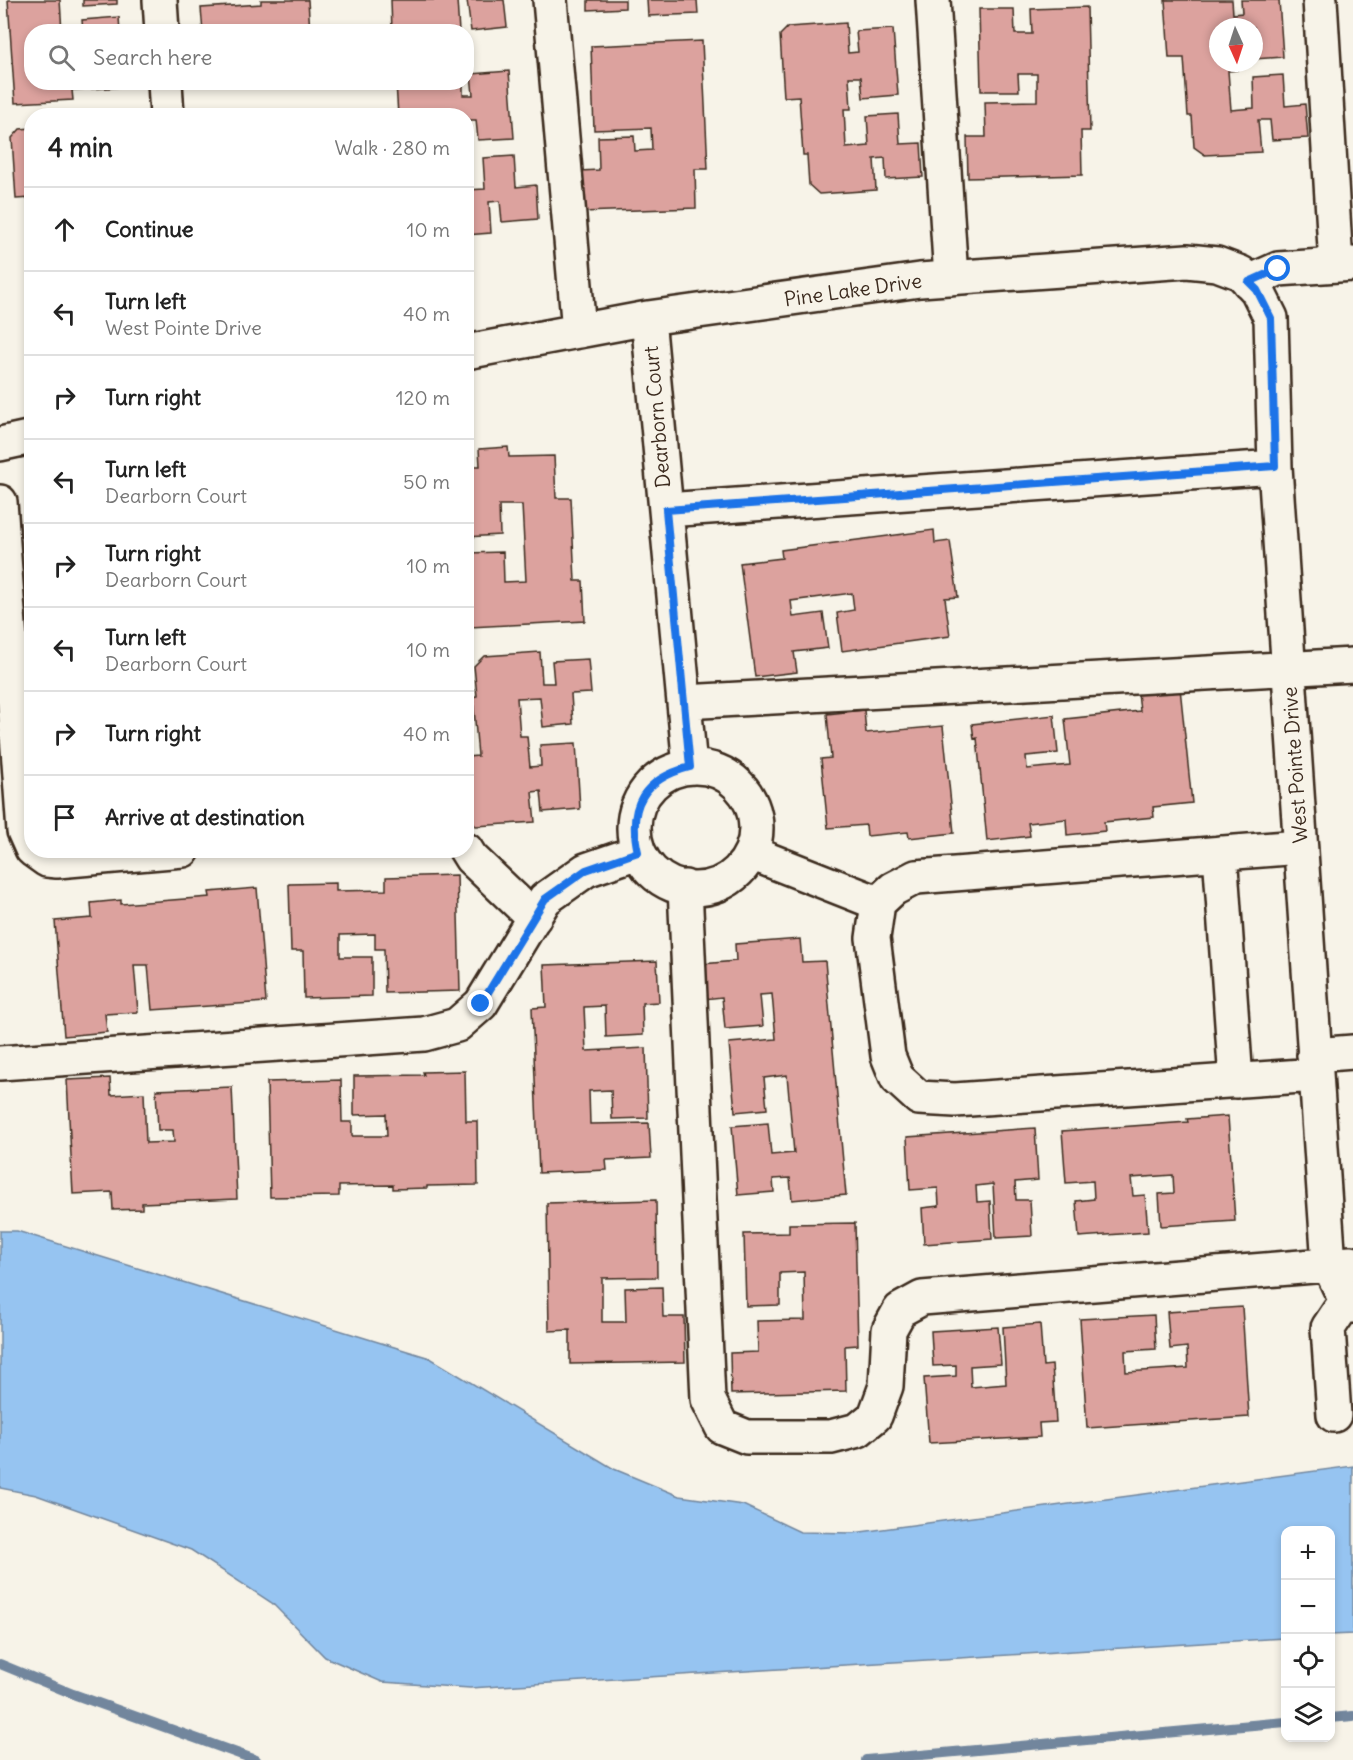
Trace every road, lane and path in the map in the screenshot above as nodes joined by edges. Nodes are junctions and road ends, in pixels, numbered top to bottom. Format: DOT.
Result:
graph roads {
  1 [pos="160,0"];
  2 [pos="550,0"];
  3 [pos="933,0"];
  4 [pos="1320,0"];
  5 [pos="162,24"];
  6 [pos="165,90"];
  7 [pos="167,108"];
  8 [pos="1344,265"];
  9 [pos="951,278"];
  10 [pos="1245,278"];
  11 [pos="648,318"];
  12 [pos="579,331"];
  13 [pos="474,351"];
  14 [pos="24,439"];
  15 [pos="0,444"];
  16 [pos="1275,466"];
  17 [pos="0,502"];
  18 [pos="666,510"];
  19 [pos="1353,665"];
  20 [pos="1288,669"];
  21 [pos="684,702"];
  22 [pos="690,767"];
  23 [pos="24,831"];
  24 [pos="1300,846"];
  25 [pos="638,852"];
  26 [pos="750,853"];
  27 [pos="1220,853"];
  28 [pos="44,858"];
  29 [pos="91,858"];
  30 [pos="471,858"];
  31 [pos="684,888"];
  32 [pos="878,903"];
  33 [pos="534,918"];
  34 [pos="1353,1052"];
  35 [pos="0,1063"];
  36 [pos="1315,1065"];
  37 [pos="1236,1081"];
  38 [pos="1341,1264"];
  39 [pos="1349,1303"];
  40 [pos="1334,1415"];
  1 -- 5 [label="street"];
  2 -- 12 [label="street"];
  3 -- 9 [label="street"];
  4 -- 8 [label="street"];
  6 -- 7 [label="street"];
  8 -- 10 [label="street"];
  9 -- 10 [label="street, Pine Lake Drive"];
  9 -- 11 [label="street, Pine Lake Drive"];
  10 -- 16 [label="street, West Pointe Drive"];
  11 -- 12 [label="street, Pine Lake Drive"];
  11 -- 18 [label="street, Dearborn Court"];
  12 -- 13 [label="street, Pine Lake Drive"];
  14 -- 15 [label="street"];
  16 -- 18 [label="street"];
  16 -- 20 [label="street, West Pointe Drive"];
  17 -- 23 [label="street"];
  18 -- 21 [label="street, Dearborn Court"];
  19 -- 20 [label="street"];
  20 -- 21 [label="street"];
  20 -- 24 [label="street, West Pointe Drive"];
  21 -- 22 [label="street, Dearborn Court"];
  22 -- 25 [label="street"];
  22 -- 26 [label="street"];
  24 -- 27 [label="street"];
  24 -- 36 [label="street, West Pointe Drive"];
  25 -- 31 [label="street"];
  25 -- 33 [label="street"];
  26 -- 31 [label="street"];
  26 -- 32 [label="street"];
  27 -- 32 [label="street"];
  27 -- 37 [label="street"];
  28 -- 29 [label="street"];
  30 -- 33 [label="street"];
  31 -- 38 [label="street"];
  32 -- 37 [label="street"];
  33 -- 35 [label="street"];
  34 -- 36 [label="street"];
  36 -- 37 [label="street"];
  36 -- 38 [label="street, West Pointe Drive"];
  38 -- 39 [label="street, West Pointe Drive"];
  39 -- 40 [label="street"];
}
